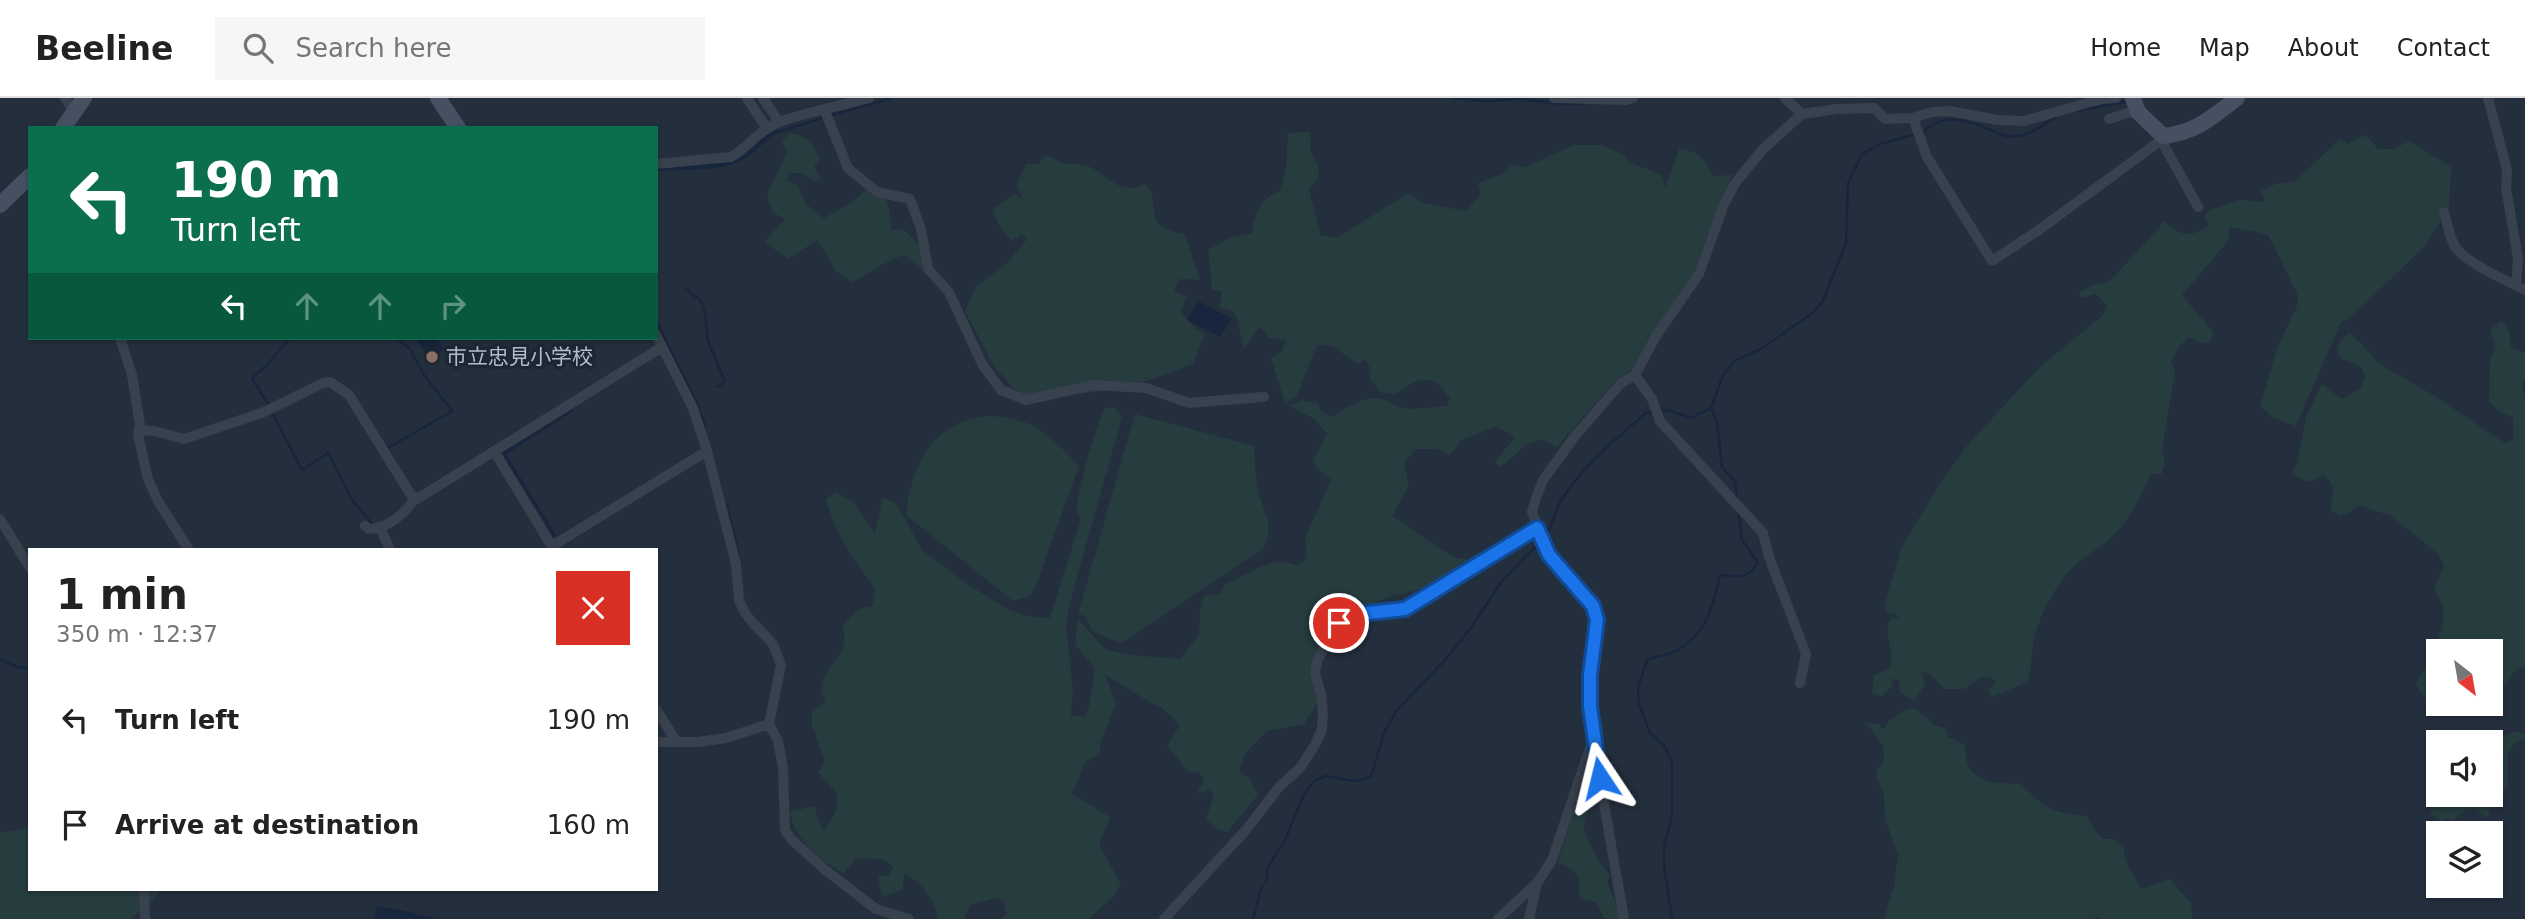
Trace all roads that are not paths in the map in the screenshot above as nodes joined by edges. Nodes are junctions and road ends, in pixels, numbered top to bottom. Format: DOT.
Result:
graph roads {
  1 [pos="84,98"];
  2 [pos="438,98"];
  3 [pos="747,98"];
  4 [pos="763,98"];
  5 [pos="869,98"];
  6 [pos="1554,98"];
  7 [pos="1633,98"];
  8 [pos="1785,98"];
  9 [pos="2116,98"];
  10 [pos="2237,98"];
  11 [pos="2488,98"];
  12 [pos="1875,103"];
  13 [pos="2135,104"];
  14 [pos="69,105"];
  15 [pos="830,105"];
  16 [pos="1802,114"];
  17 [pos="1913,118"];
  18 [pos="2109,119"];
  19 [pos="779,122"];
  20 [pos="64,126"];
  21 [pos="457,126"];
  22 [pos="767,129"];
  23 [pos="2163,137"];
  24 [pos="658,164"];
  25 [pos="28,178"];
  26 [pos="0,205"];
  27 [pos="2199,207"];
  28 [pos="2444,212"];
  29 [pos="2521,287"];
  30 [pos="658,339"];
  31 [pos="121,340"];
  32 [pos="662,347"];
  33 [pos="1635,375"];
  34 [pos="1264,397"];
  35 [pos="139,429"];
  36 [pos="494,451"];
  37 [pos="706,451"];
  38 [pos="415,498"];
  39 [pos="0,519"];
  40 [pos="365,526"];
  41 [pos="380,527"];
  42 [pos="1537,528"];
  43 [pos="189,548"];
  44 [pos="389,548"];
  45 [pos="553,548"];
  46 [pos="28,565"];
  47 [pos="1800,683"];
  48 [pos="658,712"];
  49 [pos="769,724"];
  50 [pos="1593,740"];
  51 [pos="658,741"];
  52 [pos="676,741"];
  53 [pos="1537,883"];
  54 [pos="144,891"];
  55 [pos="145,919"];
  56 [pos="909,919"];
  57 [pos="1164,919"];
  58 [pos="1498,919"];
  59 [pos="1529,919"];
  60 [pos="1624,919"];
  1 -- 14 [label="street"];
  2 -- 21 [label="street"];
  3 -- 22 [label="street"];
  4 -- 19 [label="street"];
  5 -- 15 [label="street"];
  6 -- 7 [label="street"];
  8 -- 16 [label="street"];
  9 -- 17 [label="street"];
  10 -- 23 [label="street"];
  11 -- 29 [label="street"];
  12 -- 16 [label="street"];
  12 -- 17 [label="street"];
  13 -- 18 [label="street"];
  13 -- 23 [label="street"];
  14 -- 20 [label="street"];
  15 -- 19 [label="street"];
  15 -- 34 [label="street"];
  16 -- 33 [label="street"];
  17 -- 23 [label="street"];
  19 -- 22 [label="street"];
  22 -- 24 [label="street"];
  23 -- 27 [label="street"];
  25 -- 26 [label="street"];
  28 -- 29 [label="street"];
  30 -- 32 [label="street"];
  31 -- 35 [label="street"];
  32 -- 36 [label="street"];
  32 -- 37 [label="street"];
  33 -- 42 [label="street"];
  33 -- 47 [label="street"];
  35 -- 38 [label="street"];
  35 -- 43 [label="street"];
  36 -- 38 [label="street"];
  36 -- 45 [label="street"];
  37 -- 45 [label="street"];
  37 -- 49 [label="street"];
  38 -- 41 [label="street"];
  39 -- 46 [label="street"];
  40 -- 41 [label="street"];
  41 -- 44 [label="street"];
  42 -- 50 [label="street"];
  42 -- 57 [label="street"];
  48 -- 52 [label="street"];
  49 -- 52 [label="street"];
  49 -- 56 [label="street"];
  50 -- 53 [label="street"];
  50 -- 60 [label="street"];
  51 -- 52 [label="street"];
  53 -- 58 [label="street"];
  53 -- 59 [label="street"];
  54 -- 55 [label="street"];
}
